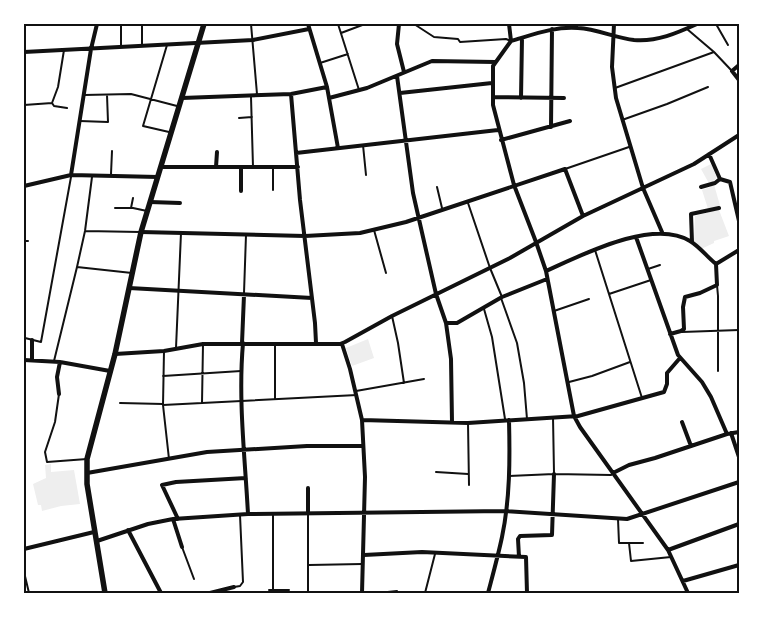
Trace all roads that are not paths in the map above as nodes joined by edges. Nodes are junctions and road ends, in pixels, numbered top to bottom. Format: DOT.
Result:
graph roads {
  1 [pos="97,24"];
  2 [pos="121,24"];
  3 [pos="142,24"];
  4 [pos="204,24"];
  5 [pos="251,24"];
  6 [pos="338,24"];
  7 [pos="365,24"];
  8 [pos="399,24"];
  9 [pos="414,24"];
  10 [pos="509,24"];
  11 [pos="614,24"];
  12 [pos="697,24"];
  13 [pos="716,24"];
  14 [pos="309,25"];
  15 [pos="688,27"];
  16 [pos="552,29"];
  17 [pos="341,33"];
  18 [pos="613,34"];
  19 [pos="522,38"];
  20 [pos="253,40"];
  21 [pos="510,41"];
  22 [pos="198,43"];
  23 [pos="167,45"];
  24 [pos="728,45"];
  25 [pos="142,46"];
  26 [pos="121,47"];
  27 [pos="91,49"];
  28 [pos="64,50"];
  29 [pos="24,52"];
  30 [pos="714,52"];
  31 [pos="348,54"];
  32 [pos="495,62"];
  33 [pos="320,63"];
  34 [pos="739,65"];
  35 [pos="732,71"];
  36 [pos="404,72"];
  37 [pos="397,76"];
  38 [pos="739,80"];
  39 [pos="492,83"];
  40 [pos="327,87"];
  41 [pos="708,87"];
  42 [pos="615,88"];
  43 [pos="359,90"];
  44 [pos="400,93"];
  45 [pos="251,94"];
  46 [pos="257,94"];
  47 [pos="291,94"];
  48 [pos="84,95"];
  49 [pos="108,95"];
  50 [pos="492,97"];
  51 [pos="182,98"];
  52 [pos="329,98"];
  53 [pos="522,98"];
  54 [pos="551,98"];
  55 [pos="564,98"];
  56 [pos="151,99"];
  57 [pos="52,103"];
  58 [pos="24,105"];
  59 [pos="179,106"];
  60 [pos="67,108"];
  61 [pos="252,117"];
  62 [pos="239,118"];
  63 [pos="622,120"];
  64 [pos="80,121"];
  65 [pos="570,122"];
  66 [pos="551,126"];
  67 [pos="498,130"];
  68 [pos="171,133"];
  69 [pos="739,134"];
  70 [pos="405,140"];
  71 [pos="501,140"];
  72 [pos="363,145"];
  73 [pos="630,146"];
  74 [pos="338,148"];
  75 [pos="112,151"];
  76 [pos="217,152"];
  77 [pos="296,153"];
  78 [pos="709,154"];
  79 [pos="161,166"];
  80 [pos="216,167"];
  81 [pos="242,167"];
  82 [pos="254,167"];
  83 [pos="273,167"];
  84 [pos="298,167"];
  85 [pos="564,168"];
  86 [pos="71,175"];
  87 [pos="366,175"];
  88 [pos="92,177"];
  89 [pos="111,177"];
  90 [pos="158,177"];
  91 [pos="720,179"];
  92 [pos="24,186"];
  93 [pos="514,186"];
  94 [pos="437,187"];
  95 [pos="700,187"];
  96 [pos="643,188"];
  97 [pos="274,190"];
  98 [pos="241,191"];
  99 [pos="133,198"];
  100 [pos="467,201"];
  101 [pos="150,202"];
  102 [pos="180,203"];
  103 [pos="115,208"];
  104 [pos="131,208"];
  105 [pos="719,208"];
  106 [pos="442,210"];
  107 [pos="148,211"];
  108 [pos="582,216"];
  109 [pos="418,218"];
  110 [pos="739,221"];
  111 [pos="374,230"];
  112 [pos="85,231"];
  113 [pos="141,232"];
  114 [pos="662,232"];
  115 [pos="181,233"];
  116 [pos="246,235"];
  117 [pos="305,236"];
  118 [pos="636,237"];
  119 [pos="24,241"];
  120 [pos="28,241"];
  121 [pos="536,242"];
  122 [pos="692,242"];
  123 [pos="595,250"];
  124 [pos="739,250"];
  125 [pos="716,264"];
  126 [pos="660,265"];
  127 [pos="77,267"];
  128 [pos="490,268"];
  129 [pos="647,269"];
  130 [pos="546,271"];
  131 [pos="132,273"];
  132 [pos="386,273"];
  133 [pos="547,278"];
  134 [pos="651,280"];
  135 [pos="717,285"];
  136 [pos="129,288"];
  137 [pos="178,291"];
  138 [pos="436,294"];
  139 [pos="609,294"];
  140 [pos="244,295"];
  141 [pos="502,297"];
  142 [pos="312,298"];
  143 [pos="589,298"];
  144 [pos="484,306"];
  145 [pos="554,310"];
  146 [pos="392,316"];
  147 [pos="446,323"];
  148 [pos="739,330"];
  149 [pos="681,331"];
  150 [pos="719,331"];
  151 [pos="670,334"];
  152 [pos="24,338"];
  153 [pos="32,340"];
  154 [pos="242,343"];
  155 [pos="275,343"];
  156 [pos="316,343"];
  157 [pos="203,344"];
  158 [pos="342,344"];
  159 [pos="176,348"];
  160 [pos="164,351"];
  161 [pos="115,354"];
  162 [pos="680,358"];
  163 [pos="24,360"];
  164 [pos="32,360"];
  165 [pos="54,361"];
  166 [pos="60,362"];
  167 [pos="630,362"];
  168 [pos="110,371"];
  169 [pos="718,371"];
  170 [pos="241,372"];
  171 [pos="204,374"];
  172 [pos="164,376"];
  173 [pos="424,380"];
  174 [pos="567,382"];
  175 [pos="404,383"];
  176 [pos="356,393"];
  177 [pos="59,394"];
  178 [pos="275,398"];
  179 [pos="642,398"];
  180 [pos="241,400"];
  181 [pos="120,403"];
  182 [pos="202,403"];
  183 [pos="163,404"];
  184 [pos="574,416"];
  185 [pos="553,418"];
  186 [pos="527,419"];
  187 [pos="362,420"];
  188 [pos="507,420"];
  189 [pos="452,422"];
  190 [pos="682,422"];
  191 [pos="468,423"];
  192 [pos="739,432"];
  193 [pos="729,433"];
  194 [pos="362,446"];
  195 [pos="691,446"];
  196 [pos="244,449"];
  197 [pos="739,457"];
  198 [pos="169,458"];
  199 [pos="87,459"];
  200 [pos="436,472"];
  201 [pos="86,473"];
  202 [pos="613,473"];
  203 [pos="468,474"];
  204 [pos="554,474"];
  205 [pos="509,476"];
  206 [pos="246,478"];
  207 [pos="739,482"];
  208 [pos="468,486"];
  209 [pos="308,488"];
  210 [pos="505,511"];
  211 [pos="365,512"];
  212 [pos="308,513"];
  213 [pos="240,514"];
  214 [pos="248,514"];
  215 [pos="273,514"];
  216 [pos="552,514"];
  217 [pos="642,514"];
  218 [pos="175,519"];
  219 [pos="618,519"];
  220 [pos="739,524"];
  221 [pos="128,530"];
  222 [pos="94,532"];
  223 [pos="96,541"];
  224 [pos="629,543"];
  225 [pos="643,543"];
  226 [pos="182,547"];
  227 [pos="24,549"];
  228 [pos="668,550"];
  229 [pos="435,552"];
  230 [pos="364,555"];
  231 [pos="497,556"];
  232 [pos="519,557"];
  233 [pos="672,557"];
  234 [pos="364,564"];
  235 [pos="308,565"];
  236 [pos="739,565"];
  237 [pos="24,572"];
  238 [pos="194,579"];
  239 [pos="683,581"];
  240 [pos="234,587"];
  241 [pos="268,590"];
  242 [pos="274,590"];
  243 [pos="288,590"];
  244 [pos="397,592"];
  245 [pos="29,593"];
  246 [pos="105,593"];
  247 [pos="161,593"];
  248 [pos="210,593"];
  249 [pos="308,593"];
  250 [pos="362,593"];
  251 [pos="378,593"];
  252 [pos="425,593"];
  253 [pos="488,593"];
  254 [pos="527,593"];
  255 [pos="688,593"];
  1 -- 27 [label="street"];
  2 -- 26 [label="lane"];
  3 -- 25 [label="lane"];
  4 -- 22 [label="main road"];
  5 -- 20 [label="lane"];
  6 -- 17 [label="lane"];
  7 -- 17 [label="lane"];
  8 -- 36 [label="street"];
  9 -- 21 [label="lane"];
  10 -- 21 [label="street"];
  11 -- 18 [label="street"];
  12 -- 15 [label="street"];
  13 -- 24 [label="lane"];
  14 -- 20 [label="street"];
  14 -- 33 [label="street"];
  15 -- 18 [label="street"];
  15 -- 30 [label="lane"];
  16 -- 18 [label="street"];
  16 -- 19 [label="street"];
  16 -- 54 [label="street"];
  17 -- 31 [label="lane"];
  18 -- 42 [label="street"];
  19 -- 21 [label="street"];
  19 -- 53 [label="street"];
  20 -- 22 [label="street"];
  20 -- 46 [label="lane"];
  21 -- 32 [label="street"];
  22 -- 23 [label="street"];
  22 -- 51 [label="main road"];
  23 -- 25 [label="street"];
  23 -- 56 [label="lane"];
  25 -- 26 [label="street"];
  26 -- 27 [label="street"];
  27 -- 28 [label="street"];
  27 -- 48 [label="street"];
  28 -- 29 [label="street"];
  28 -- 57 [label="lane"];
  30 -- 35 [label="lane"];
  30 -- 42 [label="lane"];
  31 -- 33 [label="lane"];
  31 -- 43 [label="lane"];
  32 -- 36 [label="street"];
  32 -- 39 [label="street"];
  33 -- 40 [label="street"];
  34 -- 35 [label="street"];
  35 -- 38 [label="street"];
  36 -- 37 [label="street"];
  37 -- 43 [label="street"];
  37 -- 44 [label="street"];
  39 -- 44 [label="street"];
  39 -- 50 [label="street"];
  40 -- 47 [label="street"];
  40 -- 52 [label="street"];
  41 -- 63 [label="lane"];
  42 -- 63 [label="street"];
  43 -- 52 [label="street"];
  44 -- 70 [label="street"];
  45 -- 46 [label="street"];
  45 -- 51 [label="street"];
  45 -- 61 [label="lane"];
  46 -- 47 [label="street"];
  47 -- 77 [label="street"];
  48 -- 49 [label="lane"];
  48 -- 64 [label="street"];
  49 -- 56 [label="lane"];
  49 -- 64 [label="lane"];
  50 -- 53 [label="street"];
  50 -- 67 [label="street"];
  51 -- 59 [label="main road"];
  52 -- 74 [label="street"];
  53 -- 54 [label="street"];
  54 -- 55 [label="street"];
  54 -- 66 [label="street"];
  56 -- 59 [label="lane"];
  56 -- 68 [label="lane"];
  57 -- 58 [label="lane"];
  57 -- 60 [label="lane"];
  59 -- 68 [label="main road"];
  61 -- 62 [label="lane"];
  61 -- 82 [label="lane"];
  63 -- 73 [label="street"];
  64 -- 86 [label="street"];
  65 -- 66 [label="street"];
  66 -- 71 [label="street"];
  67 -- 70 [label="street"];
  67 -- 71 [label="street"];
  68 -- 79 [label="main road"];
  69 -- 78 [label="street"];
  70 -- 72 [label="street"];
  70 -- 109 [label="street"];
  71 -- 93 [label="street"];
  72 -- 74 [label="street"];
  72 -- 87 [label="lane"];
  73 -- 85 [label="lane"];
  73 -- 96 [label="street"];
  74 -- 77 [label="street"];
  75 -- 89 [label="lane"];
  76 -- 80 [label="street"];
  77 -- 84 [label="street"];
  78 -- 91 [label="street"];
  78 -- 96 [label="street"];
  79 -- 80 [label="street"];
  79 -- 90 [label="main road"];
  80 -- 81 [label="street"];
  81 -- 82 [label="street"];
  81 -- 98 [label="street"];
  82 -- 83 [label="street"];
  83 -- 84 [label="street"];
  83 -- 97 [label="lane"];
  84 -- 117 [label="street"];
  85 -- 93 [label="street"];
  85 -- 108 [label="street"];
  86 -- 88 [label="street"];
  86 -- 92 [label="street"];
  86 -- 153 [label="lane"];
  88 -- 89 [label="street"];
  88 -- 112 [label="lane"];
  89 -- 90 [label="street"];
  90 -- 101 [label="main road"];
  91 -- 95 [label="street"];
  91 -- 110 [label="street"];
  93 -- 100 [label="street"];
  93 -- 121 [label="street"];
  94 -- 106 [label="lane"];
  96 -- 108 [label="street"];
  96 -- 114 [label="street"];
  99 -- 104 [label="lane"];
  100 -- 106 [label="street"];
  100 -- 128 [label="lane"];
  101 -- 102 [label="street"];
  101 -- 107 [label="main road"];
  103 -- 104 [label="lane"];
  104 -- 107 [label="lane"];
  105 -- 122 [label="street"];
  106 -- 109 [label="street"];
  107 -- 113 [label="main road"];
  108 -- 121 [label="street"];
  109 -- 111 [label="street"];
  109 -- 138 [label="street"];
  111 -- 117 [label="street"];
  111 -- 132 [label="lane"];
  112 -- 113 [label="lane"];
  112 -- 127 [label="lane"];
  113 -- 115 [label="street"];
  113 -- 131 [label="main road"];
  114 -- 118 [label="street"];
  114 -- 122 [label="street"];
  115 -- 116 [label="street"];
  115 -- 137 [label="lane"];
  116 -- 117 [label="street"];
  116 -- 140 [label="lane"];
  117 -- 142 [label="street"];
  118 -- 123 [label="street"];
  118 -- 129 [label="street"];
  119 -- 120 [label="lane"];
  121 -- 128 [label="street"];
  121 -- 130 [label="street"];
  122 -- 125 [label="street"];
  123 -- 130 [label="street"];
  123 -- 139 [label="lane"];
  124 -- 125 [label="street"];
  125 -- 135 [label="street"];
  126 -- 129 [label="lane"];
  127 -- 131 [label="lane"];
  127 -- 165 [label="lane"];
  128 -- 138 [label="street"];
  128 -- 141 [label="lane"];
  129 -- 134 [label="street"];
  130 -- 133 [label="street"];
  131 -- 136 [label="main road"];
  133 -- 141 [label="street"];
  133 -- 145 [label="street"];
  134 -- 139 [label="lane"];
  134 -- 151 [label="street"];
  135 -- 149 [label="street"];
  135 -- 150 [label="lane"];
  136 -- 137 [label="street"];
  136 -- 161 [label="main road"];
  137 -- 140 [label="street"];
  137 -- 159 [label="lane"];
  138 -- 146 [label="street"];
  138 -- 147 [label="street"];
  139 -- 167 [label="lane"];
  140 -- 142 [label="street"];
  140 -- 154 [label="street"];
  141 -- 144 [label="street"];
  141 -- 186 [label="lane"];
  142 -- 156 [label="street"];
  143 -- 145 [label="lane"];
  144 -- 147 [label="street"];
  144 -- 188 [label="lane"];
  145 -- 174 [label="street"];
  146 -- 158 [label="street"];
  146 -- 175 [label="lane"];
  147 -- 189 [label="street"];
  148 -- 150 [label="lane"];
  149 -- 150 [label="lane"];
  149 -- 151 [label="street"];
  150 -- 169 [label="lane"];
  151 -- 162 [label="street"];
  152 -- 153 [label="lane"];
  153 -- 164 [label="street"];
  154 -- 155 [label="street"];
  154 -- 157 [label="street"];
  154 -- 170 [label="street"];
  155 -- 156 [label="street"];
  155 -- 178 [label="lane"];
  156 -- 158 [label="street"];
  157 -- 159 [label="street"];
  157 -- 171 [label="lane"];
  158 -- 176 [label="street"];
  159 -- 160 [label="street"];
  160 -- 161 [label="street"];
  160 -- 172 [label="lane"];
  161 -- 168 [label="main road"];
  162 -- 179 [label="street"];
  162 -- 193 [label="street"];
  163 -- 164 [label="street"];
  164 -- 165 [label="street"];
  165 -- 166 [label="street"];
  166 -- 168 [label="street"];
  166 -- 177 [label="street"];
  167 -- 174 [label="lane"];
  167 -- 179 [label="lane"];
  168 -- 199 [label="main road"];
  170 -- 171 [label="lane"];
  170 -- 180 [label="street"];
  171 -- 172 [label="lane"];
  171 -- 182 [label="lane"];
  172 -- 183 [label="lane"];
  173 -- 175 [label="lane"];
  174 -- 184 [label="street"];
  175 -- 176 [label="lane"];
  176 -- 178 [label="lane"];
  176 -- 187 [label="street"];
  177 -- 199 [label="lane"];
  178 -- 180 [label="lane"];
  179 -- 184 [label="street"];
  180 -- 182 [label="lane"];
  180 -- 196 [label="street"];
  181 -- 183 [label="lane"];
  182 -- 183 [label="lane"];
  183 -- 198 [label="lane"];
  184 -- 185 [label="street"];
  184 -- 202 [label="street"];
  185 -- 186 [label="street"];
  185 -- 204 [label="lane"];
  186 -- 188 [label="street"];
  187 -- 189 [label="street"];
  187 -- 194 [label="street"];
  188 -- 191 [label="street"];
  188 -- 205 [label="street"];
  189 -- 191 [label="street"];
  190 -- 195 [label="street"];
  191 -- 203 [label="lane"];
  192 -- 193 [label="street"];
  193 -- 195 [label="street"];
  193 -- 197 [label="street"];
  194 -- 196 [label="street"];
  194 -- 211 [label="street"];
  195 -- 202 [label="street"];
  196 -- 198 [label="street"];
  196 -- 206 [label="street"];
  198 -- 201 [label="street"];
  199 -- 201 [label="main road"];
  200 -- 203 [label="lane"];
  201 -- 222 [label="main road"];
  202 -- 204 [label="lane"];
  202 -- 217 [label="street"];
  203 -- 208 [label="lane"];
  204 -- 205 [label="lane"];
  204 -- 216 [label="street"];
  205 -- 210 [label="street"];
  206 -- 214 [label="street"];
  206 -- 218 [label="street"];
  207 -- 217 [label="street"];
  209 -- 212 [label="street"];
  210 -- 211 [label="street"];
  210 -- 216 [label="street"];
  210 -- 231 [label="street"];
  211 -- 212 [label="street"];
  211 -- 230 [label="street"];
  212 -- 215 [label="street"];
  212 -- 235 [label="lane"];
  213 -- 214 [label="street"];
  213 -- 218 [label="street"];
  213 -- 240 [label="lane"];
  214 -- 215 [label="street"];
  215 -- 242 [label="lane"];
  216 -- 219 [label="street"];
  216 -- 232 [label="street"];
  217 -- 219 [label="street"];
  217 -- 228 [label="street"];
  218 -- 221 [label="street"];
  218 -- 226 [label="street"];
  219 -- 224 [label="lane"];
  220 -- 228 [label="street"];
  221 -- 223 [label="street"];
  221 -- 247 [label="street"];
  222 -- 223 [label="main road"];
  222 -- 227 [label="street"];
  223 -- 246 [label="main road"];
  224 -- 225 [label="lane"];
  224 -- 233 [label="lane"];
  226 -- 238 [label="lane"];
  228 -- 233 [label="street"];
  229 -- 230 [label="street"];
  229 -- 231 [label="street"];
  229 -- 252 [label="lane"];
  230 -- 234 [label="street"];
  231 -- 232 [label="street"];
  231 -- 253 [label="street"];
  232 -- 254 [label="street"];
  233 -- 239 [label="street"];
  234 -- 235 [label="lane"];
  234 -- 250 [label="street"];
  235 -- 249 [label="lane"];
  236 -- 239 [label="street"];
  237 -- 245 [label="lane"];
  239 -- 255 [label="street"];
  240 -- 248 [label="street"];
  241 -- 242 [label="lane"];
  242 -- 243 [label="lane"];
  244 -- 251 [label="lane"];
}
